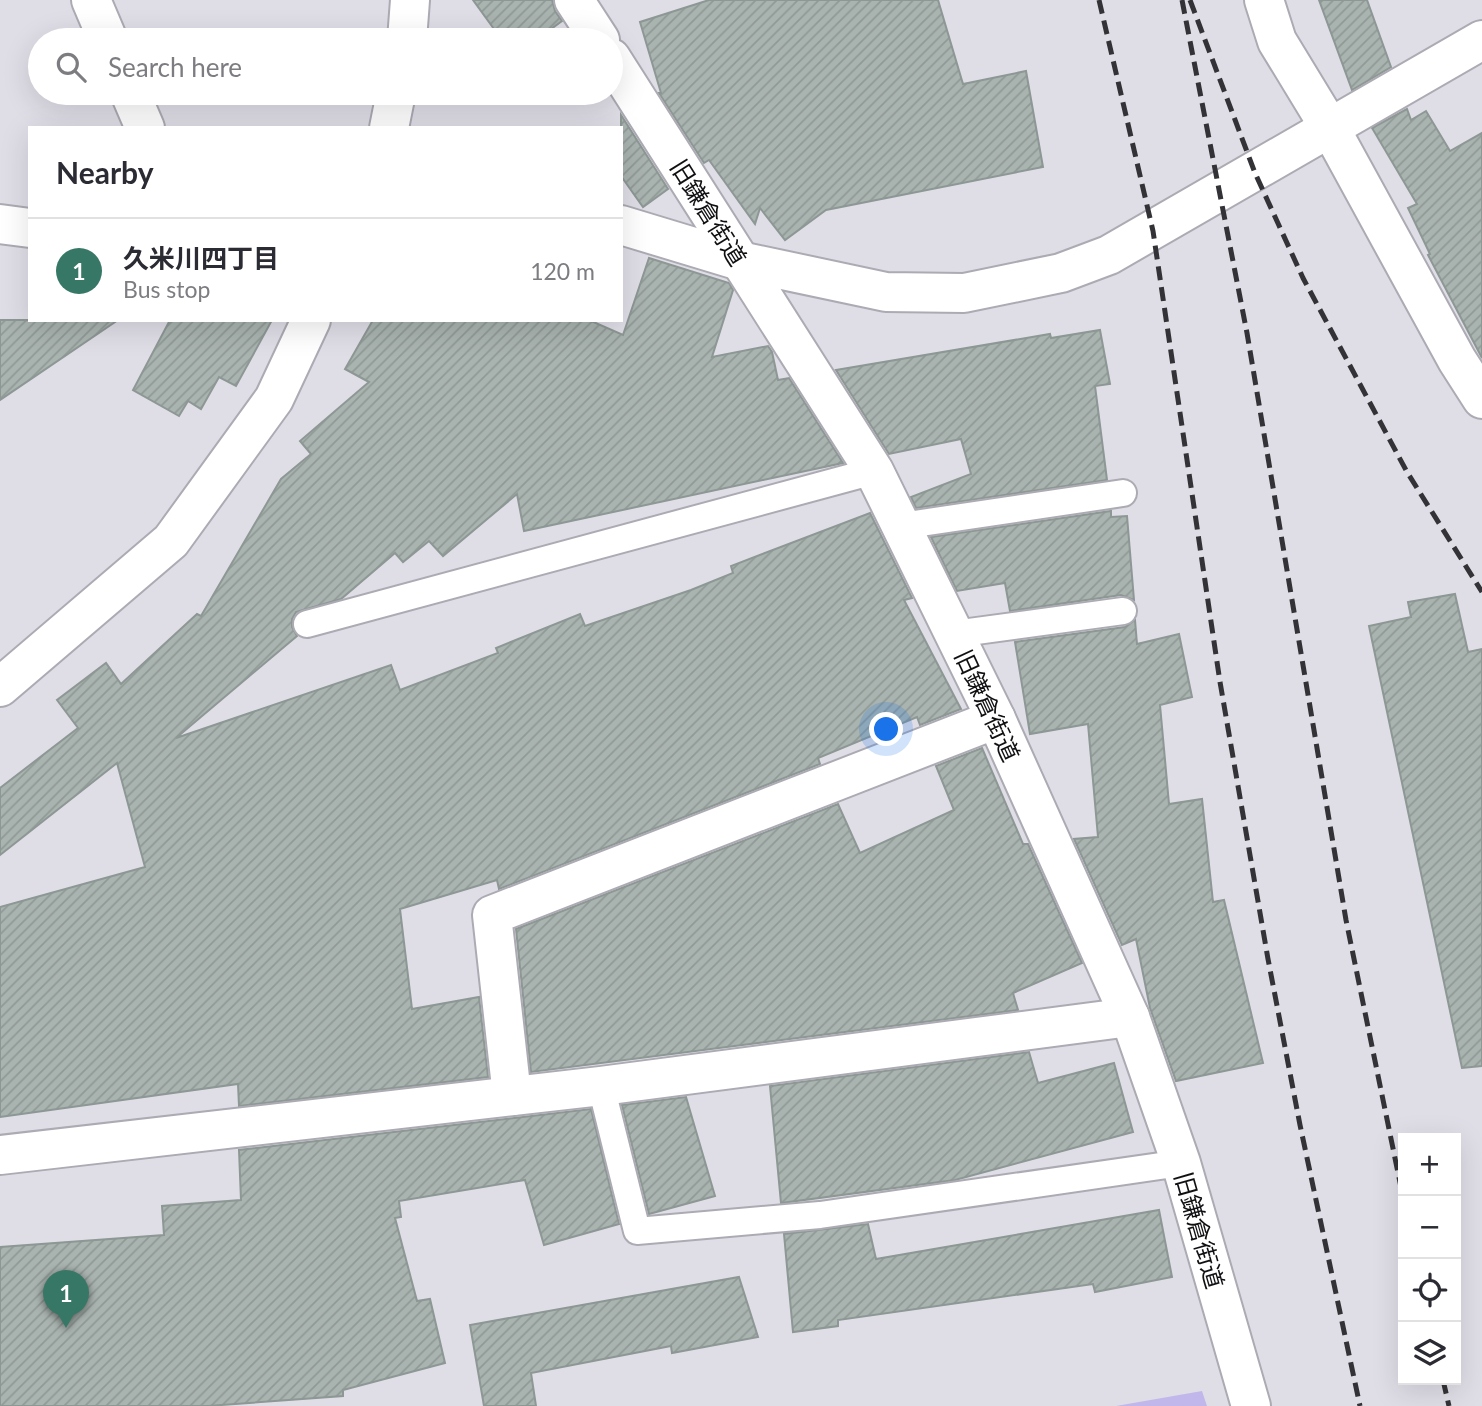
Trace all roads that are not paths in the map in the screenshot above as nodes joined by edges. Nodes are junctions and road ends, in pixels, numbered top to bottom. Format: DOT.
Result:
graph roads {
  1 [pos="91,0"];
  2 [pos="410,0"];
  3 [pos="1264,0"];
  4 [pos="583,2"];
  5 [pos="103,28"];
  6 [pos="408,28"];
  7 [pos="595,28"];
  8 [pos="1482,40"];
  9 [pos="623,77"];
  10 [pos="135,105"];
  11 [pos="394,105"];
  12 [pos="144,126"];
  13 [pos="389,126"];
  14 [pos="1330,128"];
  15 [pos="0,224"];
  16 [pos="623,226"];
  17 [pos="28,228"];
  18 [pos="740,261"];
  19 [pos="310,322"];
  20 [pos="1470,356"];
  21 [pos="1482,399"];
  22 [pos="874,471"];
  23 [pos="1124,493"];
  24 [pos="901,526"];
  25 [pos="1123,611"];
  26 [pos="307,624"];
  27 [pos="954,634"];
  28 [pos="0,687"];
  29 [pos="996,719"];
  30 [pos="1130,1017"];
  31 [pos="601,1086"];
  32 [pos="512,1096"];
  33 [pos="0,1155"];
  34 [pos="1181,1163"];
  35 [pos="1251,1406"];
  1 -- 5 [label="street"];
  2 -- 6 [label="street"];
  3 -- 14 [label="street"];
  4 -- 7 [label="street"];
  8 -- 14 [label="street"];
  9 -- 18 [label="street, 旧鎌倉街道"];
  10 -- 12 [label="street"];
  11 -- 13 [label="street"];
  14 -- 18 [label="street"];
  14 -- 20 [label="street"];
  15 -- 17 [label="street"];
  16 -- 18 [label="street"];
  18 -- 22 [label="street, 旧鎌倉街道"];
  19 -- 28 [label="street"];
  20 -- 21 [label="street"];
  22 -- 24 [label="street, 旧鎌倉街道"];
  22 -- 26 [label="lane"];
  23 -- 24 [label="lane"];
  24 -- 27 [label="street, 旧鎌倉街道"];
  25 -- 27 [label="lane"];
  27 -- 29 [label="street, 旧鎌倉街道"];
  29 -- 30 [label="street, 旧鎌倉街道"];
  29 -- 32 [label="street"];
  30 -- 31 [label="street"];
  30 -- 34 [label="street, 旧鎌倉街道"];
  31 -- 32 [label="street"];
  31 -- 34 [label="lane"];
  32 -- 33 [label="street"];
  34 -- 35 [label="street, 旧鎌倉街道"];
}
